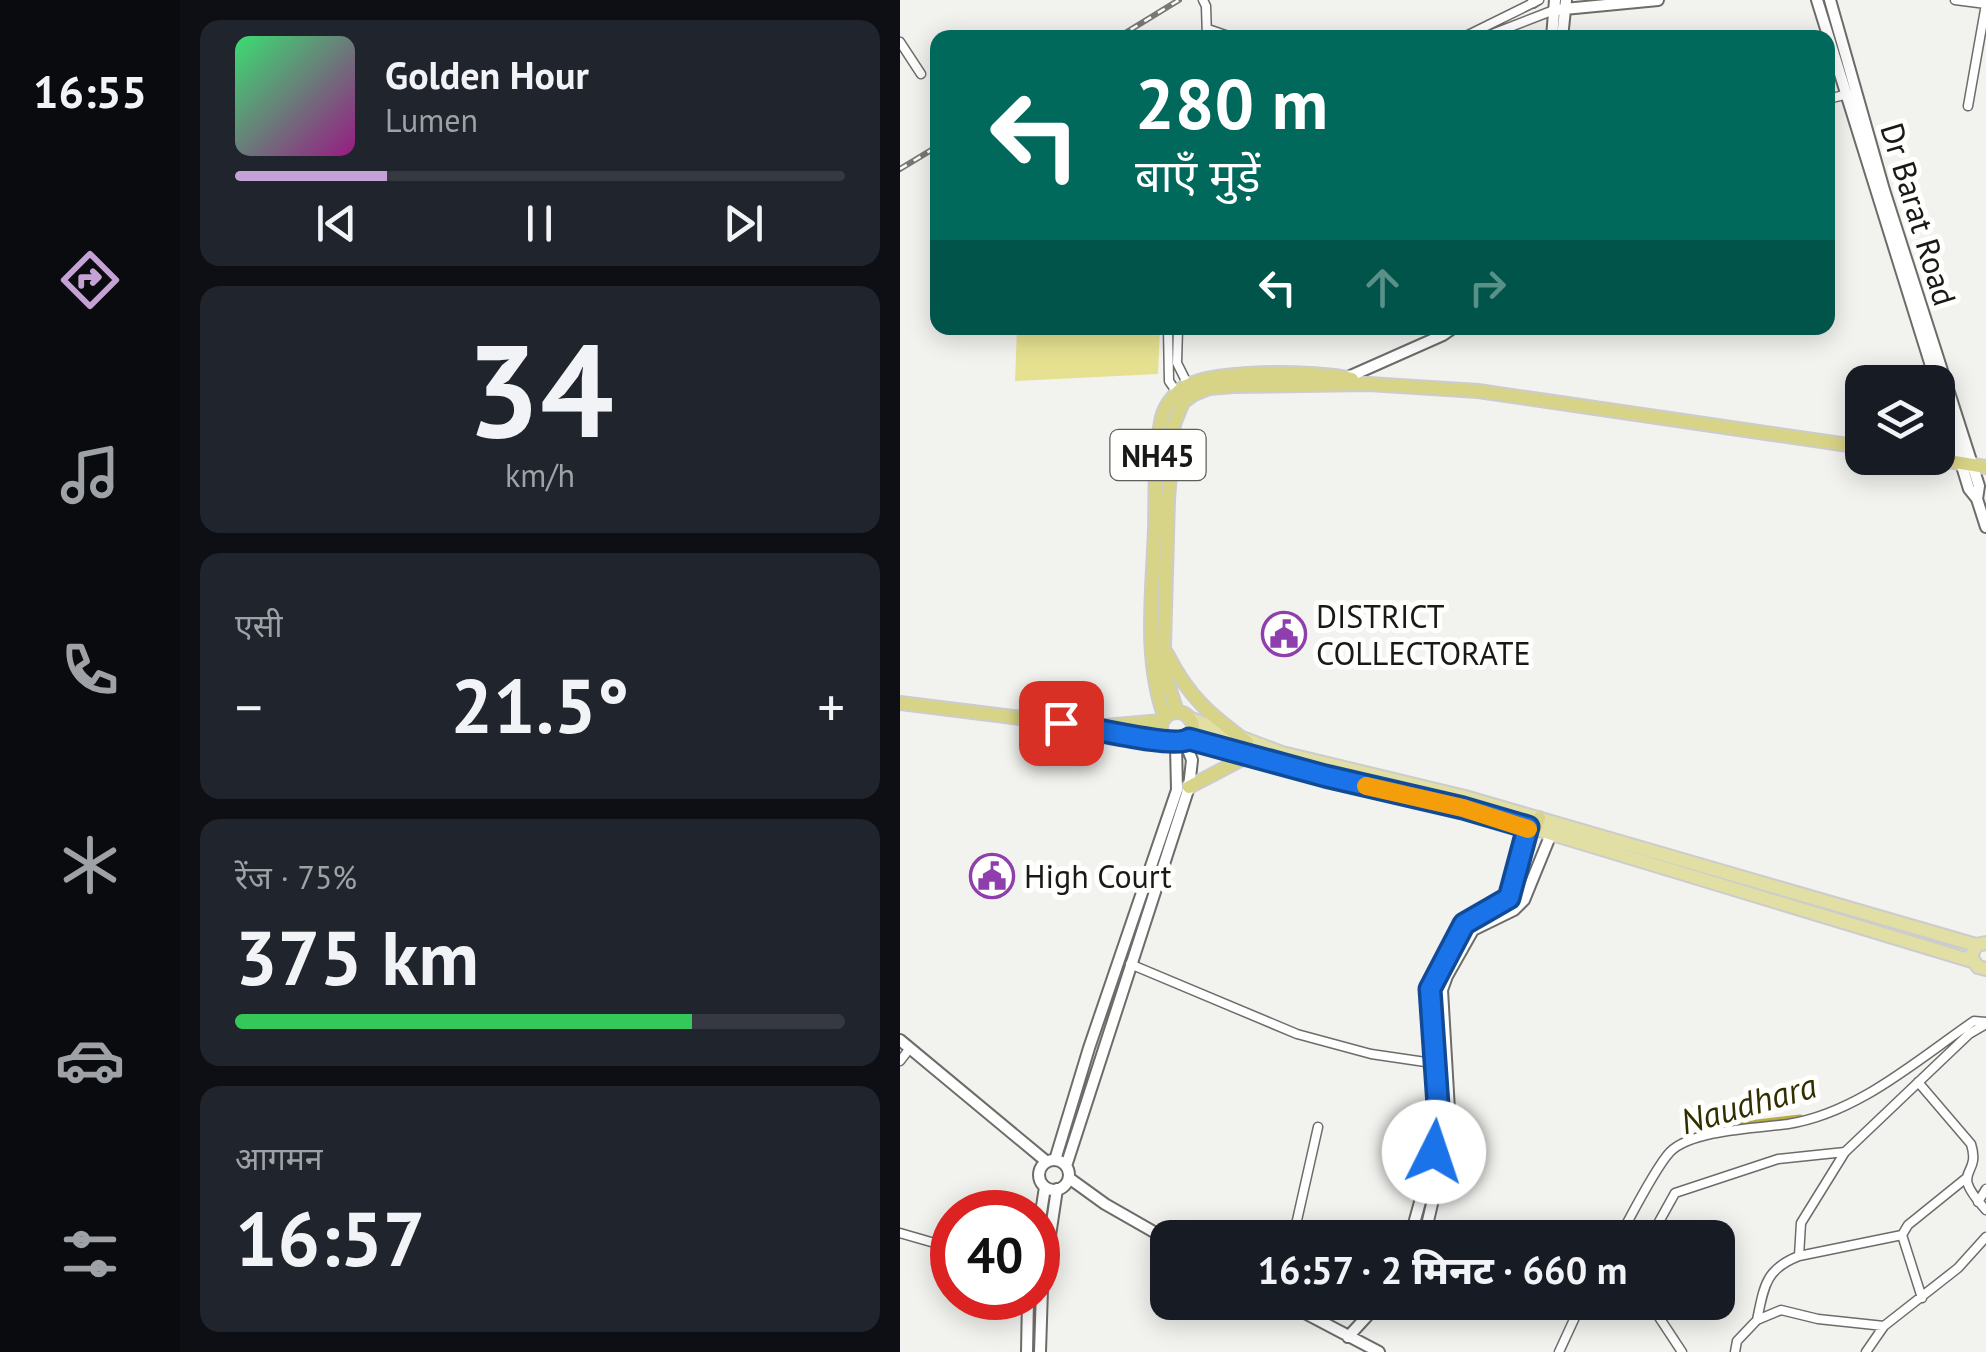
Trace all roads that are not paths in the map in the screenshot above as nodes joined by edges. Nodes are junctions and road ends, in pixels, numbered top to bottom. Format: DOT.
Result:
graph roads {
  1 [pos="1202,0"];
  2 [pos="1658,0"];
  3 [pos="1817,0"];
  4 [pos="1830,0"];
  5 [pos="1955,0"];
  6 [pos="1535,1"];
  7 [pos="1986,4"];
  8 [pos="1560,5"];
  9 [pos="1207,30"];
  10 [pos="1478,30"];
  11 [pos="1501,30"];
  12 [pos="1554,30"];
  13 [pos="1562,30"];
  14 [pos="1827,30"];
  15 [pos="900,42"];
  16 [pos="1835,55"];
  17 [pos="920,74"];
  18 [pos="1848,94"];
  19 [pos="1835,98"];
  20 [pos="1968,106"];
  21 [pos="1168,335"];
  22 [pos="1178,335"];
  23 [pos="1435,335"];
  24 [pos="1931,365"];
  25 [pos="1344,381"];
  26 [pos="1185,393"];
  27 [pos="1955,425"];
  28 [pos="1845,444"];
  29 [pos="1973,465"];
  30 [pos="1986,527"];
  31 [pos="1164,647"];
  32 [pos="900,702"];
  33 [pos="1173,717"];
  34 [pos="1093,727"];
  35 [pos="1179,741"];
  36 [pos="1249,749"];
  37 [pos="1190,787"];
  38 [pos="1534,825"];
  39 [pos="1550,834"];
  40 [pos="1983,943"];
  41 [pos="1130,964"];
  42 [pos="1982,968"];
  43 [pos="1986,1023"];
  44 [pos="900,1040"];
  45 [pos="910,1048"];
  46 [pos="900,1061"];
  47 [pos="1434,1064"];
  48 [pos="1448,1066"];
  49 [pos="1918,1082"];
  50 [pos="1318,1128"];
  51 [pos="1845,1152"];
  52 [pos="1059,1166"];
  53 [pos="1965,1179"];
  54 [pos="1051,1188"];
  55 [pos="1986,1189"];
  56 [pos="1978,1202"];
  57 [pos="1986,1210"];
  58 [pos="1297,1220"];
  59 [pos="1415,1220"];
  60 [pos="1428,1220"];
  61 [pos="1629,1220"];
  62 [pos="1660,1220"];
  63 [pos="1150,1230"];
  64 [pos="900,1233"];
  65 [pos="1902,1235"];
  66 [pos="1986,1237"];
  67 [pos="930,1242"];
  68 [pos="1799,1256"];
  69 [pos="1922,1298"];
  70 [pos="1028,1320"];
  71 [pos="1317,1320"];
  72 [pos="1364,1320"];
  73 [pos="1574,1320"];
  74 [pos="1661,1320"];
  75 [pos="1758,1320"];
  76 [pos="1884,1326"];
  77 [pos="1348,1337"];
  78 [pos="1027,1352"];
  79 [pos="1040,1352"];
  80 [pos="1379,1352"];
  81 [pos="1559,1352"];
  82 [pos="1682,1352"];
  83 [pos="1734,1352"];
  84 [pos="1866,1352"];
  1 -- 9 [label="street"];
  2 -- 8 [label="street"];
  3 -- 14 [label="street, Dr Barat Road"];
  4 -- 29 [label="street, Dr Barat Road"];
  5 -- 7 [label="street"];
  6 -- 10 [label="street"];
  7 -- 20 [label="street"];
  8 -- 11 [label="street"];
  8 -- 12 [label="street"];
  8 -- 13 [label="street"];
  15 -- 17 [label="street"];
  16 -- 18 [label="street, Dr Barat Road"];
  18 -- 19 [label="street"];
  18 -- 24 [label="street, Dr Barat Road"];
  21 -- 26 [label="street"];
  22 -- 26 [label="street"];
  23 -- 25 [label="street"];
  25 -- 26 [label="highway, NH45"];
  25 -- 28 [label="highway, NH45"];
  26 -- 31 [label="highway, NH45"];
  26 -- 33 [label="highway, NH45"];
  27 -- 29 [label="street, Dr Barat Road"];
  29 -- 30 [label="street, Dr Barat Road"];
  31 -- 33 [label="highway, NH45"];
  31 -- 36 [label="highway"];
  32 -- 34 [label="highway"];
  33 -- 34 [label="highway"];
  33 -- 35 [label="highway, NH45"];
  33 -- 35 [label="highway, NH45"];
  33 -- 36 [label="main road"];
  34 -- 35 [label="highway"];
  35 -- 36 [label="main road"];
  35 -- 37 [label="street"];
  35 -- 52 [label="street"];
  36 -- 37 [label="highway"];
  36 -- 38 [label="main road"];
  37 -- 41 [label="street"];
  38 -- 39 [label="main road"];
  38 -- 40 [label="main road"];
  38 -- 47 [label="street"];
  39 -- 42 [label="main road"];
  39 -- 48 [label="street"];
  40 -- 42 [label="main road"];
  41 -- 47 [label="street"];
  41 -- 52 [label="street"];
  43 -- 49 [label="street"];
  43 -- 61 [label="street"];
  44 -- 45 [label="street"];
  45 -- 46 [label="street"];
  45 -- 52 [label="street"];
  47 -- 48 [label="street"];
  47 -- 59 [label="street"];
  48 -- 60 [label="street"];
  49 -- 51 [label="street"];
  49 -- 53 [label="street"];
  50 -- 58 [label="street"];
  51 -- 62 [label="street"];
  51 -- 68 [label="street"];
  52 -- 54 [label="street"];
  52 -- 54 [label="street"];
  52 -- 63 [label="street"];
  53 -- 56 [label="street"];
  53 -- 65 [label="street"];
  54 -- 79 [label="street"];
  55 -- 56 [label="street"];
  56 -- 57 [label="street"];
  64 -- 67 [label="street"];
  65 -- 68 [label="street"];
  65 -- 69 [label="street"];
  66 -- 69 [label="street"];
  68 -- 75 [label="street"];
  69 -- 76 [label="street"];
  70 -- 78 [label="street"];
  71 -- 77 [label="street"];
  72 -- 77 [label="street"];
  73 -- 81 [label="street"];
  74 -- 82 [label="street"];
  75 -- 76 [label="street"];
  75 -- 83 [label="street"];
  76 -- 84 [label="street"];
  77 -- 80 [label="street"];
}
